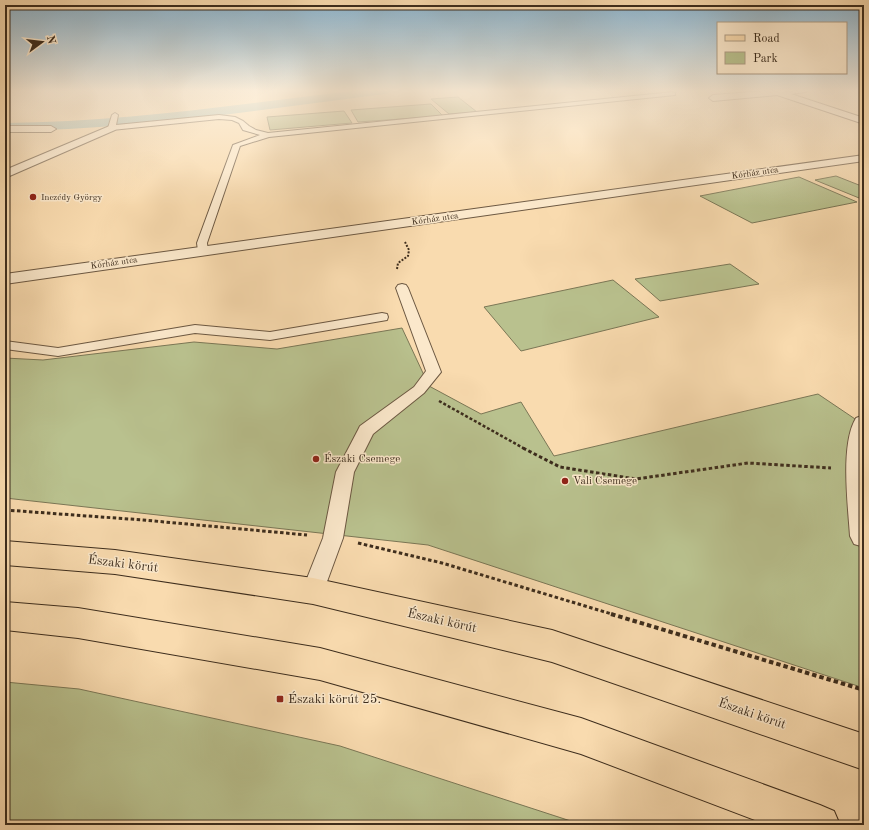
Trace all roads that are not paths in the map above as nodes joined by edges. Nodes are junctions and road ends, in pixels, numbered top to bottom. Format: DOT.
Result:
graph roads {
  1 [pos="5,129"];
  2 [pos="51,129"];
  3 [pos="110,129"];
  4 [pos="247,129"];
  5 [pos="330,129"];
  6 [pos="268,135"];
  7 [pos="864,158"];
  8 [pos="36,161"];
  9 [pos="5,162"];
  10 [pos="832,162"];
  11 [pos="857,172"];
  12 [pos="5,174"];
  13 [pos="203,251"];
  14 [pos="5,279"];
  15 [pos="402,288"];
  16 [pos="382,317"];
  17 [pos="5,345"];
  18 [pos="864,423"];
  19 [pos="864,536"];
  20 [pos="5,553"];
  21 [pos="313,591"];
  22 [pos="5,616"];
  23 [pos="864,752"];
  24 [pos="820,825"];
  1 -- 2 [label="street"];
  3 -- 8 [label="street"];
  4 -- 6 [label="lane"];
  5 -- 6 [label="lane"];
  6 -- 13 [label="lane"];
  7 -- 10 [label="street, Kórház utca"];
  8 -- 9 [label="street"];
  8 -- 12 [label="street"];
  10 -- 11 [label="street"];
  10 -- 13 [label="street, Kórház utca"];
  13 -- 14 [label="street, Kórház utca"];
  15 -- 21 [label="lane"];
  16 -- 17 [label="lane"];
  18 -- 19 [label="street"];
  20 -- 21 [label="main road, Északi körút"];
  21 -- 23 [label="main road, Északi körút"];
  22 -- 24 [label="main road"];
}
